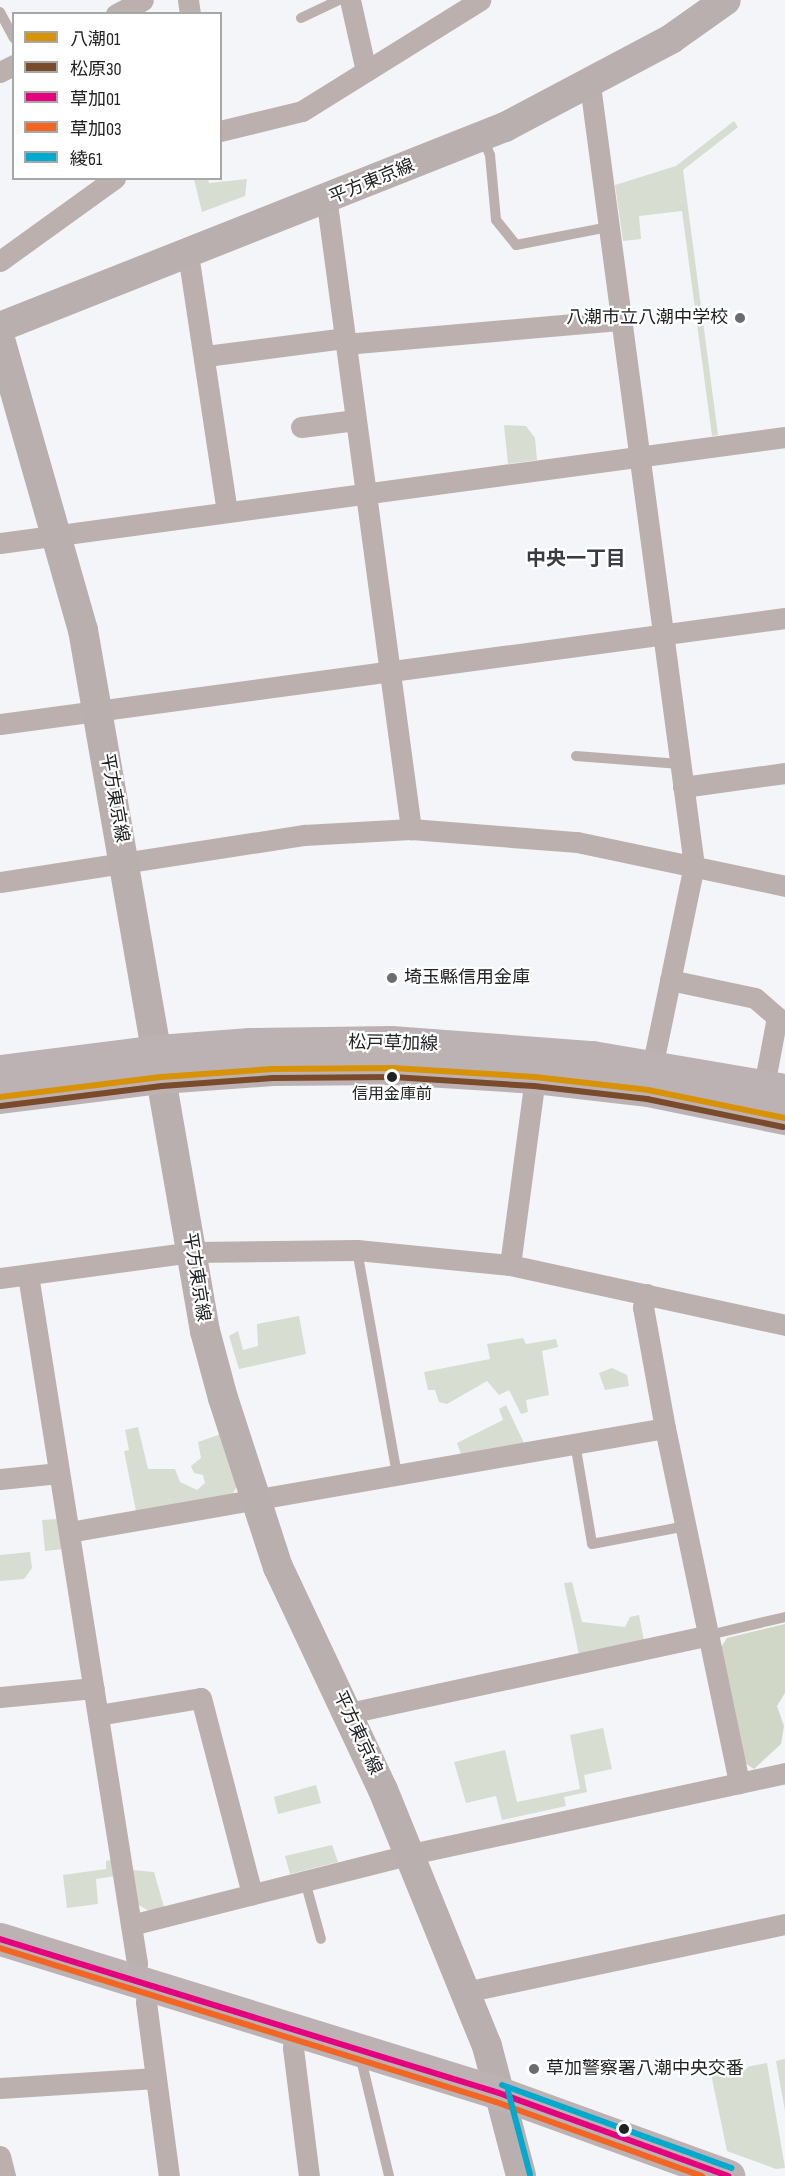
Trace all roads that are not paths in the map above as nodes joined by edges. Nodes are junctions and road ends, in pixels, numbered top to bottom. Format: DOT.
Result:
graph roads {
  1 [pos="143,0"];
  2 [pos="339,0"];
  3 [pos="350,0"];
  4 [pos="726,0"];
  5 [pos="470,3"];
  6 [pos="0,12"];
  7 [pos="120,12"];
  8 [pos="302,18"];
  9 [pos="12,34"];
  10 [pos="366,71"];
  11 [pos="590,85"];
  12 [pos="222,131"];
  13 [pos="482,137"];
  14 [pos="112,180"];
  15 [pos="323,201"];
  16 [pos="609,227"];
  17 [pos="188,254"];
  18 [pos="0,261"];
  19 [pos="622,320"];
  20 [pos="0,327"];
  21 [pos="0,339"];
  22 [pos="345,341"];
  23 [pos="206,356"];
  24 [pos="356,420"];
  25 [pos="302,427"];
  26 [pos="785,437"];
  27 [pos="639,456"];
  28 [pos="365,493"];
  29 [pos="227,512"];
  30 [pos="57,535"];
  31 [pos="0,543"];
  32 [pos="785,618"];
  33 [pos="663,634"];
  34 [pos="389,672"];
  35 [pos="98,710"];
  36 [pos="0,724"];
  37 [pos="576,756"];
  38 [pos="680,764"];
  39 [pos="785,773"];
  40 [pos="683,787"];
  41 [pos="411,829"];
  42 [pos="126,862"];
  43 [pos="694,865"];
  44 [pos="0,882"];
  45 [pos="785,886"];
  46 [pos="670,980"];
  47 [pos="159,1064"];
  48 [pos="0,1071"];
  49 [pos="536,1077"];
  50 [pos="650,1078"];
  51 [pos="775,1088"];
  52 [pos="0,1097"];
  53 [pos="785,1118"];
  54 [pos="357,1250"];
  55 [pos="193,1252"];
  56 [pos="510,1265"];
  57 [pos="28,1275"];
  58 [pos="0,1278"];
  59 [pos="647,1294"];
  60 [pos="785,1325"];
  61 [pos="665,1428"];
  62 [pos="575,1443"];
  63 [pos="59,1473"];
  64 [pos="397,1474"];
  65 [pos="0,1479"];
  66 [pos="255,1499"];
  67 [pos="686,1526"];
  68 [pos="69,1532"];
  69 [pos="785,1617"];
  70 [pos="710,1635"];
  71 [pos="93,1688"];
  72 [pos="0,1697"];
  73 [pos="349,1713"];
  74 [pos="98,1715"];
  75 [pos="785,1773"];
  76 [pos="739,1783"];
  77 [pos="411,1854"];
  78 [pos="305,1881"];
  79 [pos="252,1894"];
  80 [pos="785,1923"];
  81 [pos="131,1925"];
  82 [pos="0,1939"];
  83 [pos="321,1939"];
  84 [pos="141,1982"];
  85 [pos="465,1992"];
  86 [pos="297,2030"];
  87 [pos="359,2049"];
  88 [pos="156,2078"];
  89 [pos="0,2088"];
  90 [pos="499,2093"];
  91 [pos="0,2156"];
  92 [pos="5,2176"];
  93 [pos="169,2176"];
  94 [pos="309,2176"];
  95 [pos="390,2176"];
  96 [pos="521,2176"];
  97 [pos="727,2176"];
  1 -- 7 [label="street"];
  2 -- 8 [label="lane"];
  3 -- 10 [label="street"];
  4 -- 11 [label="main road, 平方東京線"];
  5 -- 10 [label="street"];
  6 -- 9 [label="lane"];
  10 -- 12 [label="street"];
  11 -- 13 [label="main road, 平方東京線"];
  11 -- 16 [label="street"];
  13 -- 15 [label="main road, 平方東京線"];
  13 -- 16 [label="lane"];
  14 -- 18 [label="street"];
  15 -- 17 [label="main road, 平方東京線"];
  15 -- 22 [label="street"];
  16 -- 19 [label="street"];
  17 -- 20 [label="main road, 平方東京線"];
  17 -- 23 [label="street"];
  19 -- 22 [label="street"];
  19 -- 27 [label="street"];
  21 -- 30 [label="main road, 平方東京線"];
  22 -- 23 [label="street"];
  22 -- 24 [label="street"];
  23 -- 29 [label="street"];
  24 -- 25 [label="street"];
  24 -- 28 [label="street"];
  26 -- 27 [label="street"];
  27 -- 28 [label="street"];
  27 -- 33 [label="street"];
  28 -- 29 [label="street"];
  28 -- 34 [label="street"];
  29 -- 30 [label="street"];
  30 -- 31 [label="street"];
  30 -- 35 [label="main road, 平方東京線"];
  32 -- 33 [label="street"];
  33 -- 34 [label="street"];
  33 -- 38 [label="street"];
  34 -- 35 [label="street"];
  34 -- 41 [label="street"];
  35 -- 36 [label="street"];
  35 -- 42 [label="main road, 平方東京線"];
  37 -- 38 [label="lane"];
  38 -- 40 [label="street"];
  39 -- 40 [label="street"];
  40 -- 43 [label="street"];
  41 -- 42 [label="street"];
  41 -- 43 [label="street"];
  42 -- 44 [label="street"];
  42 -- 47 [label="main road, 平方東京線"];
  43 -- 45 [label="street"];
  43 -- 46 [label="street"];
  46 -- 50 [label="street"];
  46 -- 51 [label="street"];
  47 -- 48 [label="main road, 松戸草加線"];
  47 -- 49 [label="main road, 松戸草加線"];
  47 -- 50 [label="main road, 松戸草加線"];
  47 -- 52 [label="main road, 松戸草加線"];
  47 -- 55 [label="main road, 平方東京線"];
  49 -- 50 [label="main road, 松戸草加線"];
  49 -- 56 [label="street"];
  50 -- 51 [label="main road, 松戸草加線"];
  50 -- 53 [label="main road, 松戸草加線"];
  54 -- 55 [label="street"];
  54 -- 56 [label="street"];
  54 -- 64 [label="lane"];
  55 -- 57 [label="street"];
  55 -- 66 [label="main road, 平方東京線"];
  56 -- 59 [label="street"];
  57 -- 58 [label="street"];
  57 -- 63 [label="street"];
  59 -- 60 [label="street"];
  59 -- 61 [label="street"];
  61 -- 62 [label="street"];
  61 -- 67 [label="street"];
  62 -- 64 [label="street"];
  62 -- 67 [label="lane"];
  63 -- 65 [label="street"];
  63 -- 68 [label="street"];
  64 -- 66 [label="street"];
  66 -- 68 [label="street"];
  66 -- 73 [label="main road, 平方東京線"];
  67 -- 70 [label="street"];
  68 -- 71 [label="street"];
  69 -- 70 [label="lane"];
  70 -- 73 [label="street"];
  70 -- 76 [label="street"];
  71 -- 72 [label="street"];
  71 -- 74 [label="street"];
  73 -- 77 [label="main road, 平方東京線"];
  74 -- 79 [label="street"];
  74 -- 81 [label="street"];
  75 -- 76 [label="street"];
  76 -- 77 [label="street"];
  77 -- 78 [label="street"];
  77 -- 85 [label="main road, 平方東京線"];
  78 -- 79 [label="street"];
  78 -- 83 [label="lane"];
  79 -- 81 [label="street"];
  80 -- 85 [label="street"];
  81 -- 84 [label="street"];
  82 -- 84 [label="main road"];
  84 -- 86 [label="main road"];
  84 -- 88 [label="street"];
  85 -- 90 [label="main road, 平方東京線"];
  86 -- 87 [label="main road"];
  86 -- 94 [label="street"];
  87 -- 90 [label="main road"];
  87 -- 95 [label="lane"];
  88 -- 89 [label="street"];
  88 -- 93 [label="street"];
  90 -- 96 [label="main road, 平方東京線"];
  90 -- 97 [label="main road"];
  91 -- 92 [label="street"];
}
